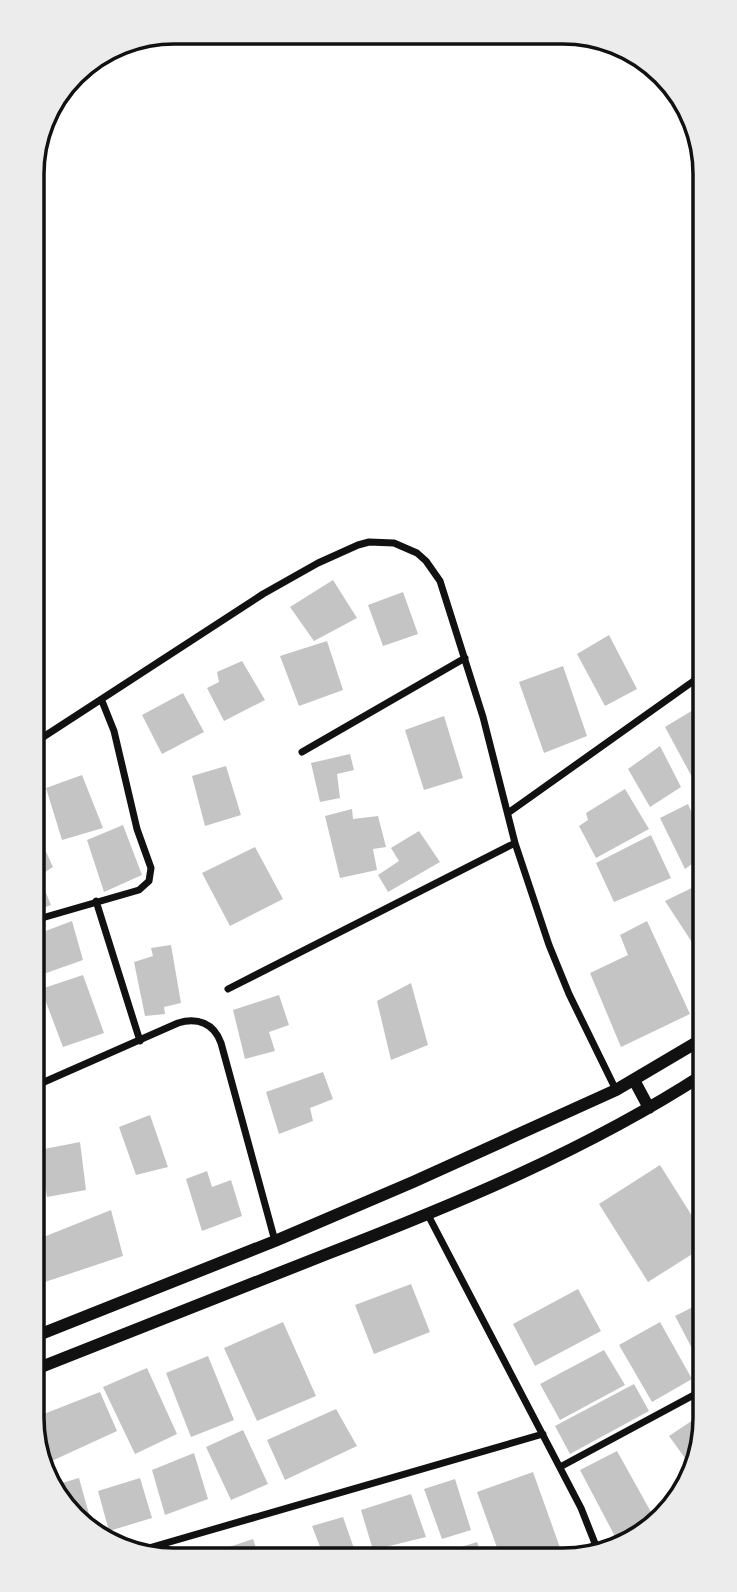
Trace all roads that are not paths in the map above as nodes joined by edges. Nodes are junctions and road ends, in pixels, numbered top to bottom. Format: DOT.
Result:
graph roads {
  1 [pos="465,658"];
  2 [pos="693,681"];
  3 [pos="102,701"];
  4 [pos="44,737"];
  5 [pos="302,752"];
  6 [pos="508,813"];
  7 [pos="515,843"];
  8 [pos="96,901"];
  9 [pos="44,917"];
  10 [pos="228,989"];
  11 [pos="140,1041"];
  12 [pos="693,1045"];
  13 [pos="634,1080"];
  14 [pos="693,1081"];
  15 [pos="44,1082"];
  16 [pos="616,1090"];
  17 [pos="649,1108"];
  18 [pos="428,1215"];
  19 [pos="275,1241"];
  20 [pos="44,1333"];
  21 [pos="44,1366"];
  22 [pos="693,1396"];
  23 [pos="542,1434"];
  24 [pos="560,1467"];
  25 [pos="595,1544"];
  26 [pos="153,1547"];
  1 -- 3 [label="street"];
  1 -- 5 [label="street"];
  1 -- 6 [label="street"];
  2 -- 6 [label="street"];
  3 -- 4 [label="street"];
  3 -- 8 [label="street"];
  6 -- 7 [label="street"];
  7 -- 10 [label="street"];
  7 -- 16 [label="street"];
  8 -- 9 [label="street"];
  8 -- 11 [label="street"];
  11 -- 15 [label="street"];
  11 -- 19 [label="street"];
  12 -- 13 [label="street"];
  13 -- 16 [label="street"];
  13 -- 17 [label="street"];
  14 -- 17 [label="street"];
  16 -- 19 [label="street"];
  17 -- 18 [label="street"];
  18 -- 21 [label="street"];
  18 -- 23 [label="street"];
  19 -- 20 [label="street"];
  22 -- 24 [label="street"];
  23 -- 24 [label="street"];
  23 -- 26 [label="street"];
  24 -- 25 [label="street"];
}
